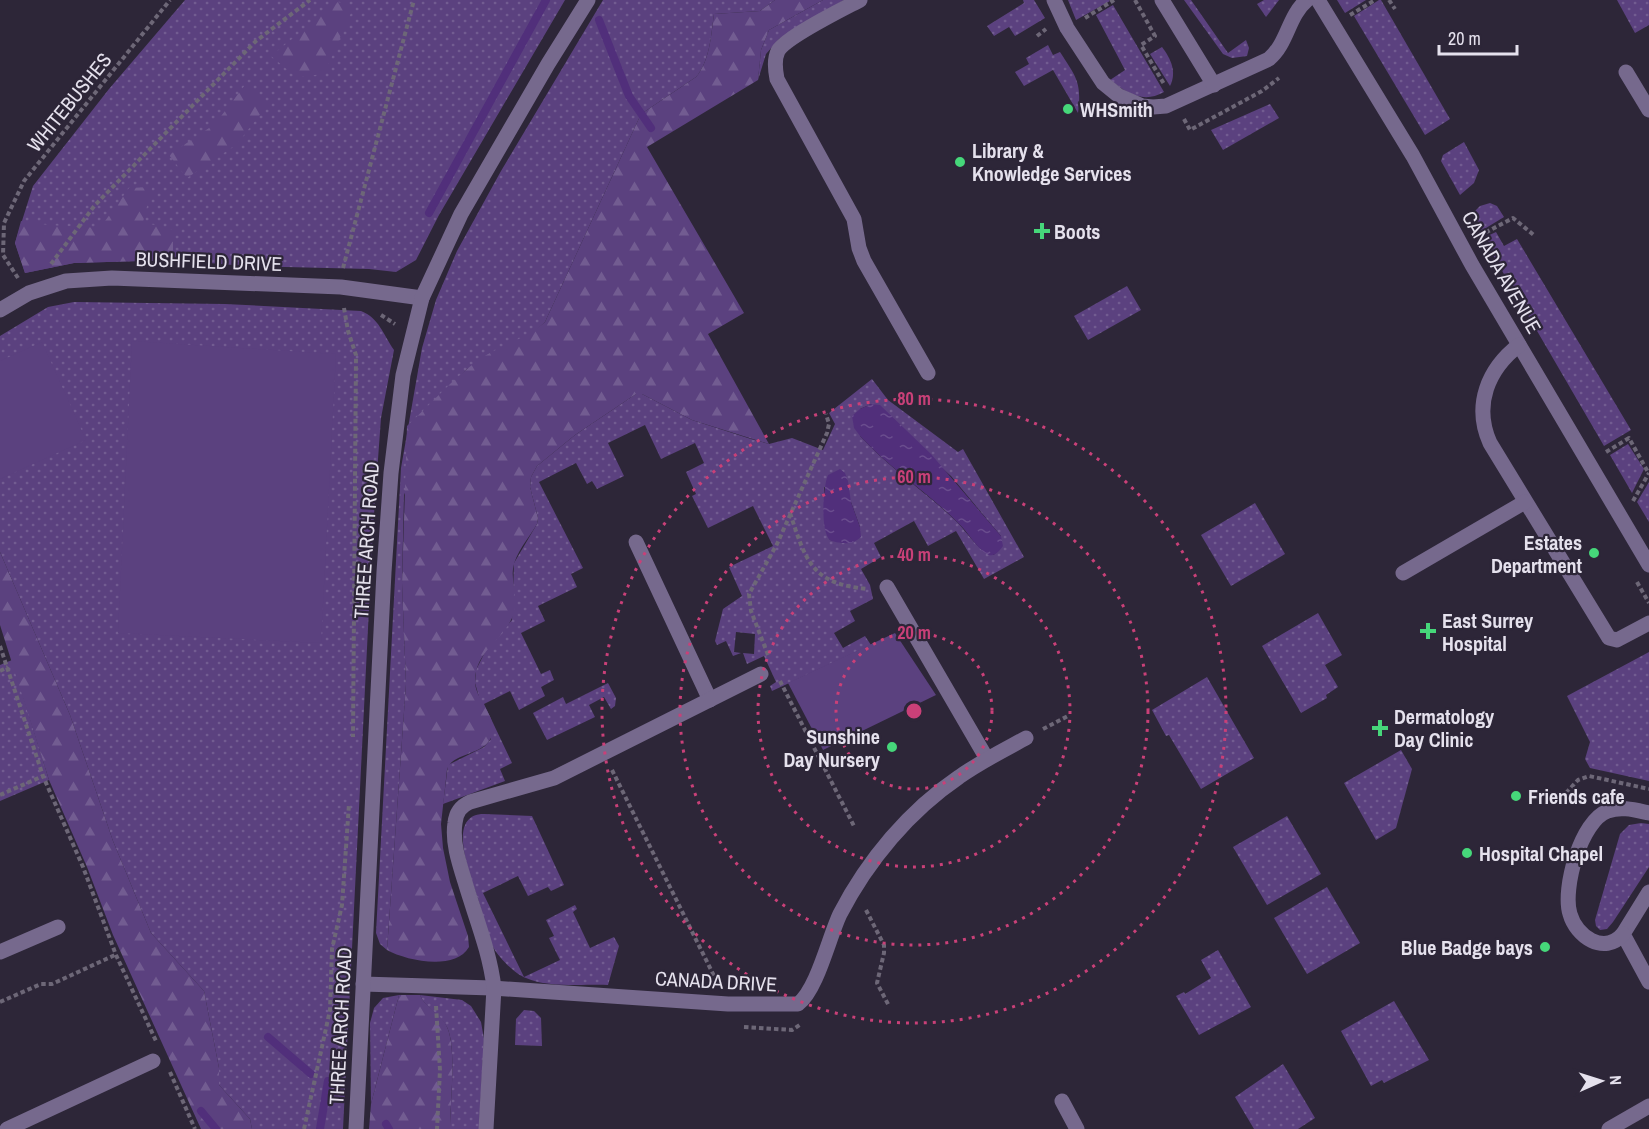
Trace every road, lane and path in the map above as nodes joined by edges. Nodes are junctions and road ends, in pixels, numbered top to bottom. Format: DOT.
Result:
graph roads {
  1 [pos="170,0"];
  2 [pos="310,0"];
  3 [pos="414,0"];
  4 [pos="588,0"];
  5 [pos="860,0"];
  6 [pos="1054,0"];
  7 [pos="1162,0"];
  8 [pos="1307,0"];
  9 [pos="1318,0"];
  10 [pos="1375,0"];
  11 [pos="1389,0"];
  12 [pos="1395,9"];
  13 [pos="1344,18"];
  14 [pos="1626,72"];
  15 [pos="1214,85"];
  16 [pos="1649,110"];
  17 [pos="1535,236"];
  18 [pos="1479,237"];
  19 [pos="341,287"];
  20 [pos="29,293"];
  21 [pos="422,298"];
  22 [pos="0,310"];
  23 [pos="1519,345"];
  24 [pos="928,373"];
  25 [pos="826,414"];
  26 [pos="1604,454"];
  27 [pos="1649,473"];
  28 [pos="1525,502"];
  29 [pos="1632,504"];
  30 [pos="790,513"];
  31 [pos="636,542"];
  32 [pos="1649,565"];
  33 [pos="1404,573"];
  34 [pos="887,587"];
  35 [pos="1649,623"];
  36 [pos="0,646"];
  37 [pos="770,659"];
  38 [pos="8,667"];
  39 [pos="0,671"];
  40 [pos="761,674"];
  41 [pos="778,677"];
  42 [pos="710,700"];
  43 [pos="1068,716"];
  44 [pos="1026,738"];
  45 [pos="353,747"];
  46 [pos="603,753"];
  47 [pos="987,759"];
  48 [pos="43,776"];
  49 [pos="1649,789"];
  50 [pos="1566,793"];
  51 [pos="0,795"];
  52 [pos="349,803"];
  53 [pos="1649,813"];
  54 [pos="855,828"];
  55 [pos="1649,892"];
  56 [pos="861,901"];
  57 [pos="58,927"];
  58 [pos="1623,934"];
  59 [pos="0,952"];
  60 [pos="116,955"];
  61 [pos="1649,982"];
  62 [pos="363,984"];
  63 [pos="436,987"];
  64 [pos="494,988"];
  65 [pos="0,1002"];
  66 [pos="728,1004"];
  67 [pos="889,1006"];
  68 [pos="808,1019"];
  69 [pos="735,1026"];
  70 [pos="156,1054"];
  71 [pos="168,1067"];
  72 [pos="1062,1101"];
  73 [pos="1649,1106"];
  74 [pos="7,1129"];
  75 [pos="195,1129"];
  76 [pos="304,1129"];
  77 [pos="356,1129"];
  78 [pos="437,1129"];
  79 [pos="486,1129"];
  80 [pos="1077,1129"];
  81 [pos="1609,1129"];
  1 -- 20 [label="path, WHITEBUSHES"];
  2 -- 20 [label="path"];
  3 -- 19 [label="path"];
  4 -- 21 [label="street, THREE ARCH ROAD"];
  5 -- 24 [label="street"];
  6 -- 15 [label="street"];
  7 -- 15 [label="street"];
  8 -- 15 [label="street"];
  9 -- 23 [label="street, CANADA AVENUE"];
  10 -- 13 [label="path"];
  11 -- 12 [label="path"];
  14 -- 16 [label="street"];
  17 -- 18 [label="path"];
  19 -- 20 [label="street, BUSHFIELD DRIVE"];
  19 -- 21 [label="street, BUSHFIELD DRIVE"];
  19 -- 45 [label="path"];
  20 -- 22 [label="street, BUSHFIELD DRIVE"];
  21 -- 62 [label="street, THREE ARCH ROAD"];
  23 -- 28 [label="street"];
  23 -- 32 [label="street, CANADA AVENUE"];
  25 -- 30 [label="path"];
  26 -- 27 [label="path"];
  27 -- 29 [label="path"];
  28 -- 33 [label="street"];
  28 -- 35 [label="street"];
  30 -- 34 [label="path"];
  30 -- 37 [label="path"];
  31 -- 42 [label="street"];
  34 -- 47 [label="street"];
  36 -- 38 [label="path"];
  38 -- 39 [label="path"];
  38 -- 48 [label="path"];
  40 -- 42 [label="street"];
  41 -- 54 [label="path"];
  42 -- 46 [label="street"];
  43 -- 44 [label="path"];
  44 -- 47 [label="street"];
  46 -- 64 [label="street"];
  46 -- 66 [label="path"];
  47 -- 66 [label="street, CANADA DRIVE"];
  48 -- 51 [label="path"];
  48 -- 60 [label="path"];
  49 -- 50 [label="path"];
  52 -- 76 [label="path"];
  53 -- 58 [label="street"];
  55 -- 58 [label="street"];
  56 -- 67 [label="path"];
  57 -- 59 [label="street"];
  58 -- 61 [label="street"];
  60 -- 65 [label="path"];
  60 -- 70 [label="path"];
  62 -- 63 [label="street, CANADA DRIVE"];
  62 -- 77 [label="street, THREE ARCH ROAD"];
  63 -- 64 [label="street, CANADA DRIVE"];
  63 -- 78 [label="path"];
  64 -- 66 [label="street, CANADA DRIVE"];
  64 -- 79 [label="street"];
  68 -- 69 [label="path"];
  70 -- 74 [label="street"];
  71 -- 75 [label="path"];
  72 -- 80 [label="street"];
  73 -- 81 [label="street"];
}
